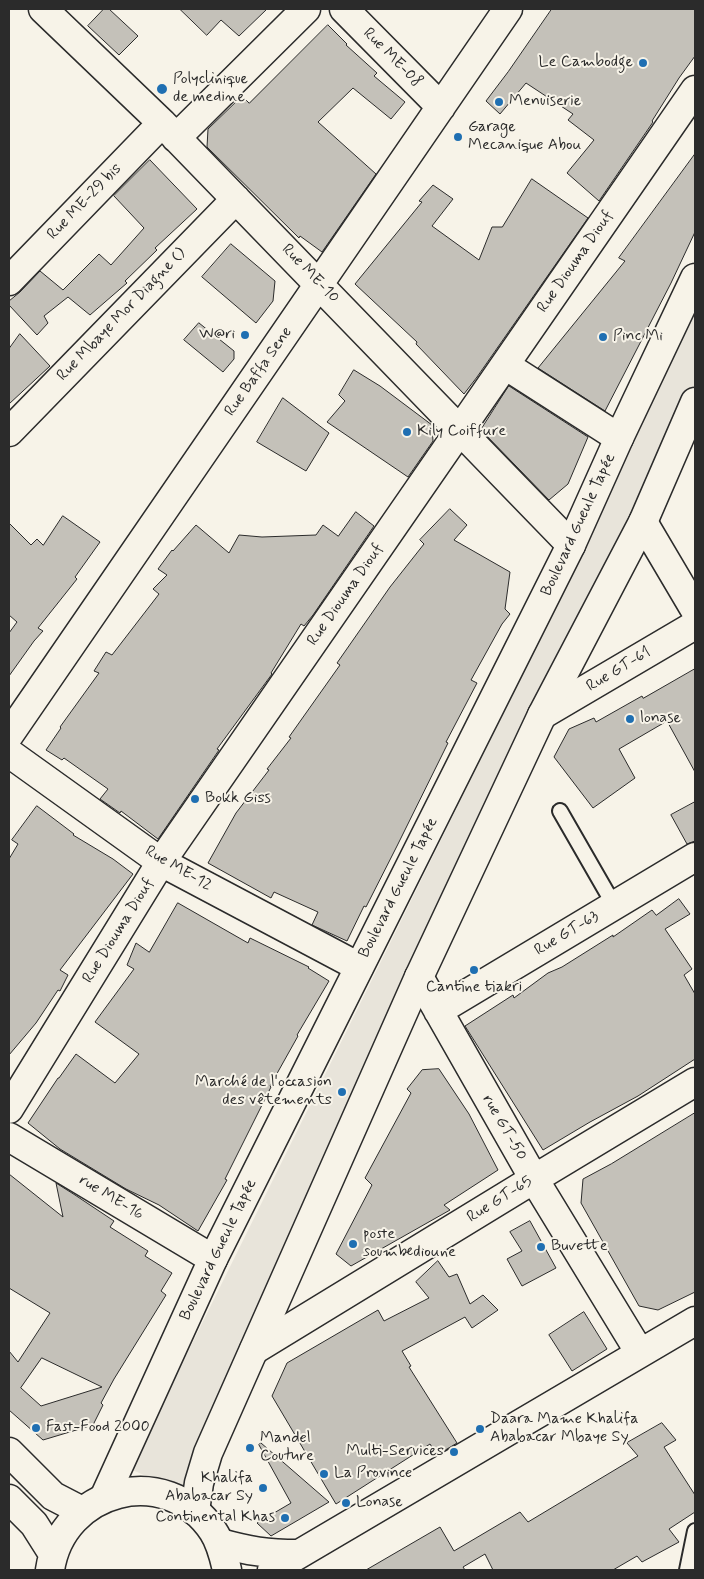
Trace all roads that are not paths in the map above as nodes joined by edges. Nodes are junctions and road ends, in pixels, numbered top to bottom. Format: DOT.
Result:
graph roads {
  1 [pos="43,9"];
  2 [pos="306,9"];
  3 [pos="344,9"];
  4 [pos="508,9"];
  5 [pos="695,90"];
  6 [pos="441,107"];
  7 [pos="169,131"];
  8 [pos="236,198"];
  9 [pos="695,278"];
  10 [pos="9,282"];
  11 [pos="319,284"];
  12 [pos="505,365"];
  13 [pos="695,402"];
  14 [pos="460,430"];
  15 [pos="9,432"];
  16 [pos="620,438"];
  17 [pos="643,522"];
  18 [pos="571,544"];
  19 [pos="695,610"];
  20 [pos="695,625"];
  21 [pos="542,715"];
  22 [pos="9,735"];
  23 [pos="9,753"];
  24 [pos="560,811"];
  25 [pos="695,857"];
  26 [pos="161,862"];
  27 [pos="614,905"];
  28 [pos="359,967"];
  29 [pos="419,977"];
  30 [pos="438,1011"];
  31 [pos="695,1082"];
  32 [pos="9,1109"];
  33 [pos="9,1137"];
  34 [pos="534,1179"];
  35 [pos="214,1259"];
  36 [pos="695,1321"];
  37 [pos="254,1350"];
  38 [pos="640,1353"];
  39 [pos="9,1452"];
  40 [pos="9,1499"];
  41 [pos="93,1505"];
  42 [pos="195,1511"];
  43 [pos="695,1532"];
  44 [pos="220,1542"];
  45 [pos="298,1554"];
  46 [pos="52,1562"];
  47 [pos="227,1570"];
  48 [pos="272,1570"];
  49 [pos="686,1570"];
  1 -- 7 [label="street, Rue ME-10"];
  2 -- 7 [label="street, Rue ME-29 bis"];
  3 -- 6 [label="street, Rue ME-08"];
  4 -- 6 [label="street, Rue Baffa Sene"];
  5 -- 12 [label="street, Rue Diouma Diouf"];
  6 -- 11 [label="street, Rue Baffa Sene"];
  7 -- 8 [label="street, Rue ME-10"];
  7 -- 10 [label="street, Rue ME-29 bis"];
  8 -- 11 [label="street, Rue ME-10"];
  8 -- 15 [label="street, Rue Mbaye Mor Diagne ()"];
  9 -- 16 [label="street, Boulevard Gueule Tapée"];
  11 -- 14 [label="street, Rue ME-10"];
  11 -- 22 [label="street, Rue Baffa Sene"];
  12 -- 14 [label="street, Rue Diouma Diouf"];
  12 -- 16 [label="street"];
  13 -- 17 [label="street"];
  14 -- 18 [label="street, Rue ME-10"];
  14 -- 26 [label="street, Rue Diouma Diouf"];
  16 -- 18 [label="street, Boulevard Gueule Tapée"];
  17 -- 19 [label="street"];
  17 -- 21 [label="street"];
  18 -- 28 [label="street, Boulevard Gueule Tapée"];
  20 -- 21 [label="street, Rue GT-61"];
  21 -- 29 [label="street"];
  23 -- 26 [label="street, Rue ME-12"];
  24 -- 27 [label="lane"];
  25 -- 27 [label="street, Rue GT-63"];
  26 -- 28 [label="street, Rue ME-12"];
  26 -- 32 [label="street, Rue Diouma Diouf"];
  27 -- 30 [label="street, Rue GT-63"];
  28 -- 35 [label="street, Boulevard Gueule Tapée"];
  29 -- 30 [label="street, rue GT-50"];
  29 -- 37 [label="street"];
  30 -- 34 [label="street, rue GT-50"];
  31 -- 34 [label="street, Rue GT-65"];
  33 -- 35 [label="street, rue ME-16"];
  34 -- 37 [label="street, Rue GT-65"];
  34 -- 38 [label="street, rue GT-50"];
  35 -- 41 [label="street, Boulevard Gueule Tapée"];
  36 -- 38 [label="street"];
  37 -- 42 [label="street"];
  38 -- 45 [label="street"];
  39 -- 41 [label="street"];
  40 -- 46 [label="street"];
  41 -- 42 [label="street"];
  41 -- 46 [label="street, Boulevard Gueule Tapée"];
  42 -- 44 [label="street"];
  43 -- 49 [label="lane"];
  44 -- 45 [label="street"];
  44 -- 47 [label="street"];
  45 -- 48 [label="street"];
}
